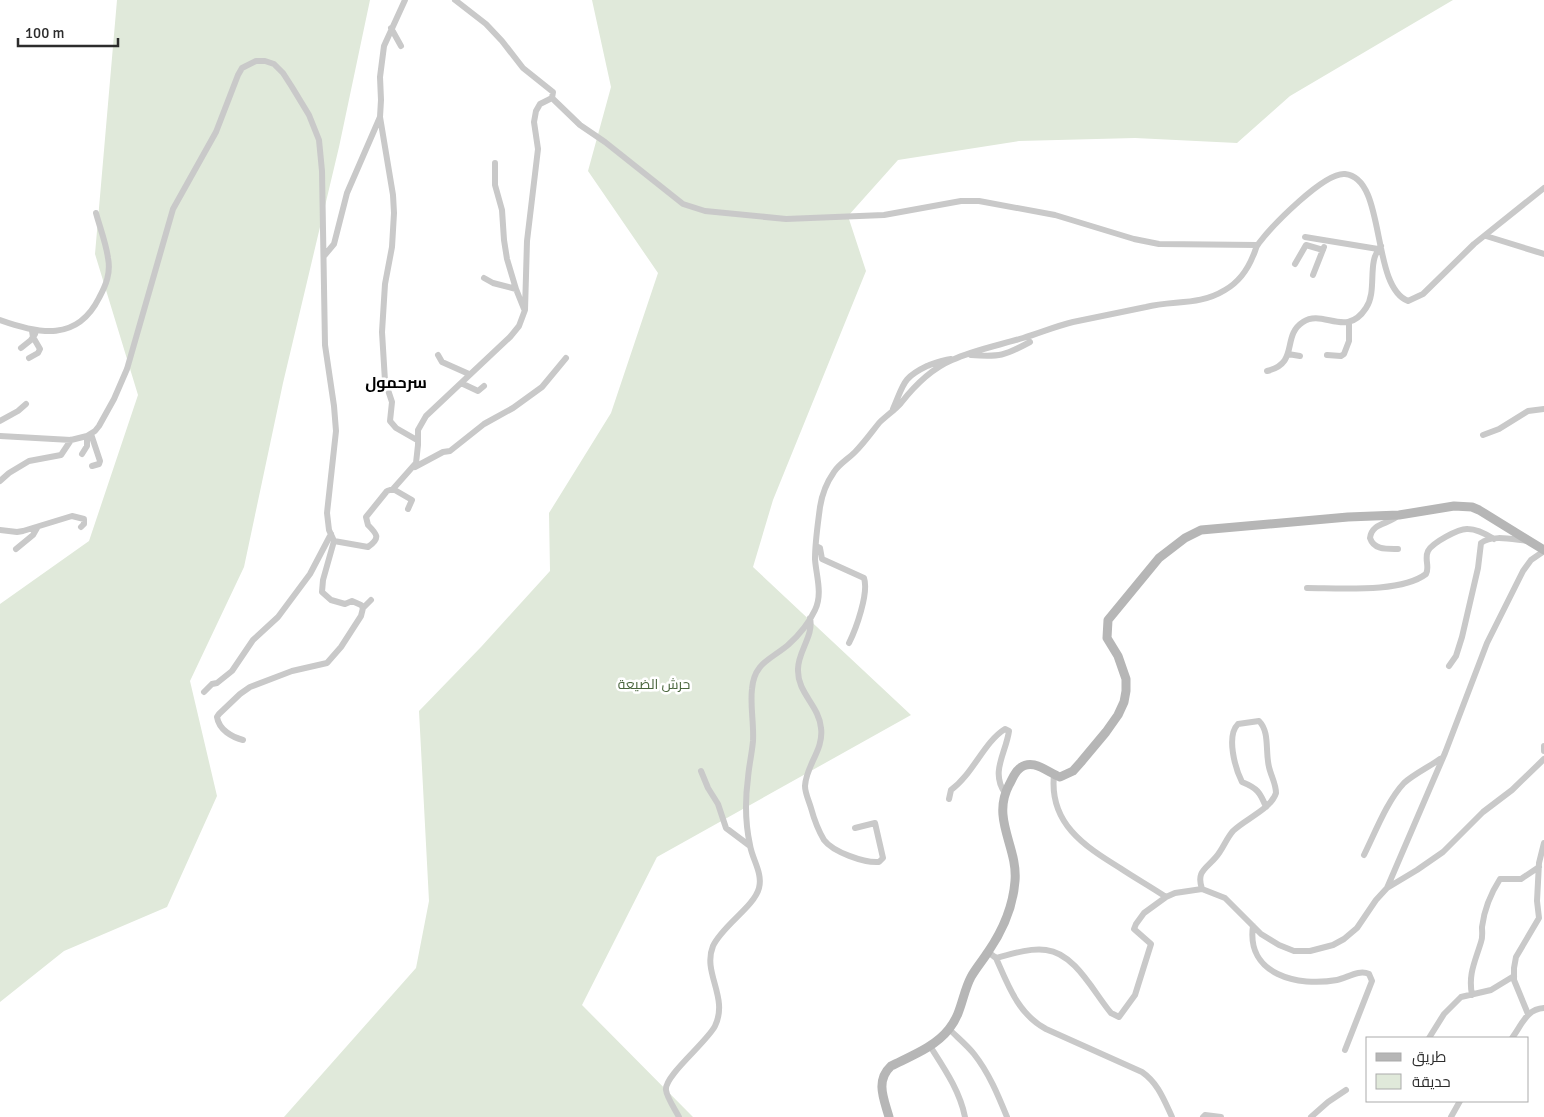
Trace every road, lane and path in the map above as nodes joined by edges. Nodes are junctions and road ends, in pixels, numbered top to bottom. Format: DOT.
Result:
graph roads {
  1 [pos="406,0"];
  2 [pos="455,0"];
  3 [pos="392,28"];
  4 [pos="402,46"];
  5 [pos="552,98"];
  6 [pos="380,117"];
  7 [pos="495,163"];
  8 [pos="1544,188"];
  9 [pos="96,213"];
  10 [pos="1486,236"];
  11 [pos="1305,237"];
  12 [pos="1326,241"];
  13 [pos="1257,245"];
  14 [pos="1380,248"];
  15 [pos="1323,250"];
  16 [pos="1544,254"];
  17 [pos="324,256"];
  18 [pos="1295,264"];
  19 [pos="1314,275"];
  20 [pos="484,278"];
  21 [pos="516,289"];
  22 [pos="525,310"];
  23 [pos="0,320"];
  24 [pos="1349,323"];
  25 [pos="34,333"];
  26 [pos="1030,342"];
  27 [pos="21,348"];
  28 [pos="438,354"];
  29 [pos="967,354"];
  30 [pos="1288,354"];
  31 [pos="1327,354"];
  32 [pos="1300,356"];
  33 [pos="30,358"];
  34 [pos="566,358"];
  35 [pos="954,358"];
  36 [pos="1267,371"];
  37 [pos="469,374"];
  38 [pos="460,382"];
  39 [pos="484,386"];
  40 [pos="26,404"];
  41 [pos="1544,409"];
  42 [pos="892,411"];
  43 [pos="0,421"];
  44 [pos="89,435"];
  45 [pos="1483,435"];
  46 [pos="0,436"];
  47 [pos="71,440"];
  48 [pos="417,440"];
  49 [pos="82,454"];
  50 [pos="92,466"];
  51 [pos="414,467"];
  52 [pos="0,481"];
  53 [pos="394,489"];
  54 [pos="408,509"];
  55 [pos="1399,515"];
  56 [pos="81,527"];
  57 [pos="37,528"];
  58 [pos="0,530"];
  59 [pos="332,538"];
  60 [pos="1494,539"];
  61 [pos="1530,541"];
  62 [pos="816,546"];
  63 [pos="16,549"];
  64 [pos="1398,549"];
  65 [pos="1544,550"];
  66 [pos="1307,588"];
  67 [pos="371,600"];
  68 [pos="363,608"];
  69 [pos="810,618"];
  70 [pos="849,643"];
  71 [pos="1449,666"];
  72 [pos="204,692"];
  73 [pos="243,740"];
  74 [pos="1544,746"];
  75 [pos="1544,751"];
  76 [pos="1441,759"];
  77 [pos="1544,759"];
  78 [pos="701,771"];
  79 [pos="1054,775"];
  80 [pos="1005,793"];
  81 [pos="949,799"];
  82 [pos="1266,807"];
  83 [pos="855,828"];
  84 [pos="1544,843"];
  85 [pos="750,846"];
  86 [pos="1364,855"];
  87 [pos="1539,867"];
  88 [pos="1387,888"];
  89 [pos="1202,889"];
  90 [pos="1166,897"];
  91 [pos="1542,916"];
  92 [pos="1253,926"];
  93 [pos="988,952"];
  94 [pos="996,958"];
  95 [pos="1514,976"];
  96 [pos="1472,995"];
  97 [pos="1544,1008"];
  98 [pos="1528,1014"];
  99 [pos="949,1029"];
  100 [pos="1430,1037"];
  101 [pos="1513,1037"];
  102 [pos="930,1046"];
  103 [pos="1345,1050"];
  104 [pos="1346,1090"];
  105 [pos="1459,1102"];
  106 [pos="679,1117"];
  107 [pos="889,1117"];
  108 [pos="965,1117"];
  109 [pos="1008,1117"];
  110 [pos="1172,1117"];
  111 [pos="1203,1117"];
  112 [pos="1221,1117"];
  113 [pos="1311,1117"];
  114 [pos="1451,1117"];
  1 -- 3 [label="street"];
  2 -- 5 [label="street"];
  3 -- 4 [label="street"];
  3 -- 6 [label="street"];
  5 -- 13 [label="street"];
  5 -- 22 [label="street"];
  6 -- 17 [label="street"];
  6 -- 48 [label="street"];
  7 -- 21 [label="street"];
  8 -- 10 [label="street"];
  9 -- 25 [label="street"];
  10 -- 14 [label="street"];
  10 -- 16 [label="street"];
  11 -- 12 [label="street"];
  12 -- 14 [label="street"];
  12 -- 15 [label="street"];
  13 -- 14 [label="street"];
  13 -- 29 [label="street"];
  14 -- 24 [label="street"];
  15 -- 18 [label="street"];
  15 -- 19 [label="street"];
  17 -- 44 [label="street"];
  17 -- 59 [label="street"];
  20 -- 21 [label="street"];
  21 -- 22 [label="street"];
  22 -- 37 [label="street"];
  23 -- 25 [label="street"];
  24 -- 30 [label="street"];
  24 -- 31 [label="street"];
  25 -- 27 [label="street"];
  25 -- 33 [label="street"];
  26 -- 29 [label="street"];
  28 -- 37 [label="street"];
  29 -- 35 [label="street"];
  30 -- 32 [label="street"];
  30 -- 36 [label="street"];
  34 -- 51 [label="street"];
  35 -- 42 [label="street"];
  35 -- 42 [label="street"];
  37 -- 38 [label="street"];
  38 -- 39 [label="street"];
  38 -- 48 [label="street"];
  40 -- 43 [label="street"];
  41 -- 45 [label="street"];
  42 -- 62 [label="street"];
  44 -- 47 [label="street"];
  44 -- 49 [label="street"];
  44 -- 50 [label="street"];
  46 -- 47 [label="street"];
  47 -- 52 [label="street"];
  48 -- 51 [label="street"];
  51 -- 53 [label="street"];
  53 -- 54 [label="street"];
  53 -- 59 [label="street"];
  55 -- 61 [label="street"];
  55 -- 64 [label="street"];
  55 -- 79 [label="street"];
  56 -- 57 [label="street"];
  57 -- 58 [label="street"];
  57 -- 63 [label="street"];
  59 -- 68 [label="street"];
  59 -- 72 [label="street"];
  60 -- 61 [label="street"];
  60 -- 66 [label="street"];
  60 -- 71 [label="street"];
  61 -- 65 [label="street"];
  62 -- 69 [label="street"];
  62 -- 70 [label="street"];
  65 -- 76 [label="street"];
  67 -- 68 [label="street"];
  68 -- 73 [label="street"];
  69 -- 83 [label="street"];
  69 -- 85 [label="street"];
  74 -- 75 [label="street"];
  76 -- 86 [label="street"];
  76 -- 88 [label="street"];
  77 -- 88 [label="street"];
  78 -- 85 [label="street"];
  79 -- 80 [label="street"];
  79 -- 90 [label="street"];
  80 -- 81 [label="street"];
  80 -- 93 [label="street"];
  82 -- 82 [label="street"];
  82 -- 89 [label="street"];
  84 -- 87 [label="street"];
  85 -- 106 [label="street"];
  87 -- 91 [label="street"];
  87 -- 96 [label="street"];
  88 -- 92 [label="street"];
  89 -- 90 [label="street"];
  89 -- 92 [label="street"];
  90 -- 94 [label="street"];
  91 -- 95 [label="street"];
  92 -- 103 [label="street"];
  93 -- 94 [label="street"];
  93 -- 99 [label="street"];
  94 -- 110 [label="street"];
  95 -- 96 [label="street"];
  95 -- 98 [label="street"];
  96 -- 100 [label="street"];
  97 -- 98 [label="street"];
  98 -- 101 [label="street"];
  99 -- 102 [label="street"];
  99 -- 109 [label="street"];
  102 -- 107 [label="street"];
  102 -- 108 [label="street"];
  104 -- 113 [label="street"];
  105 -- 114 [label="street"];
  111 -- 112 [label="street"];
}
